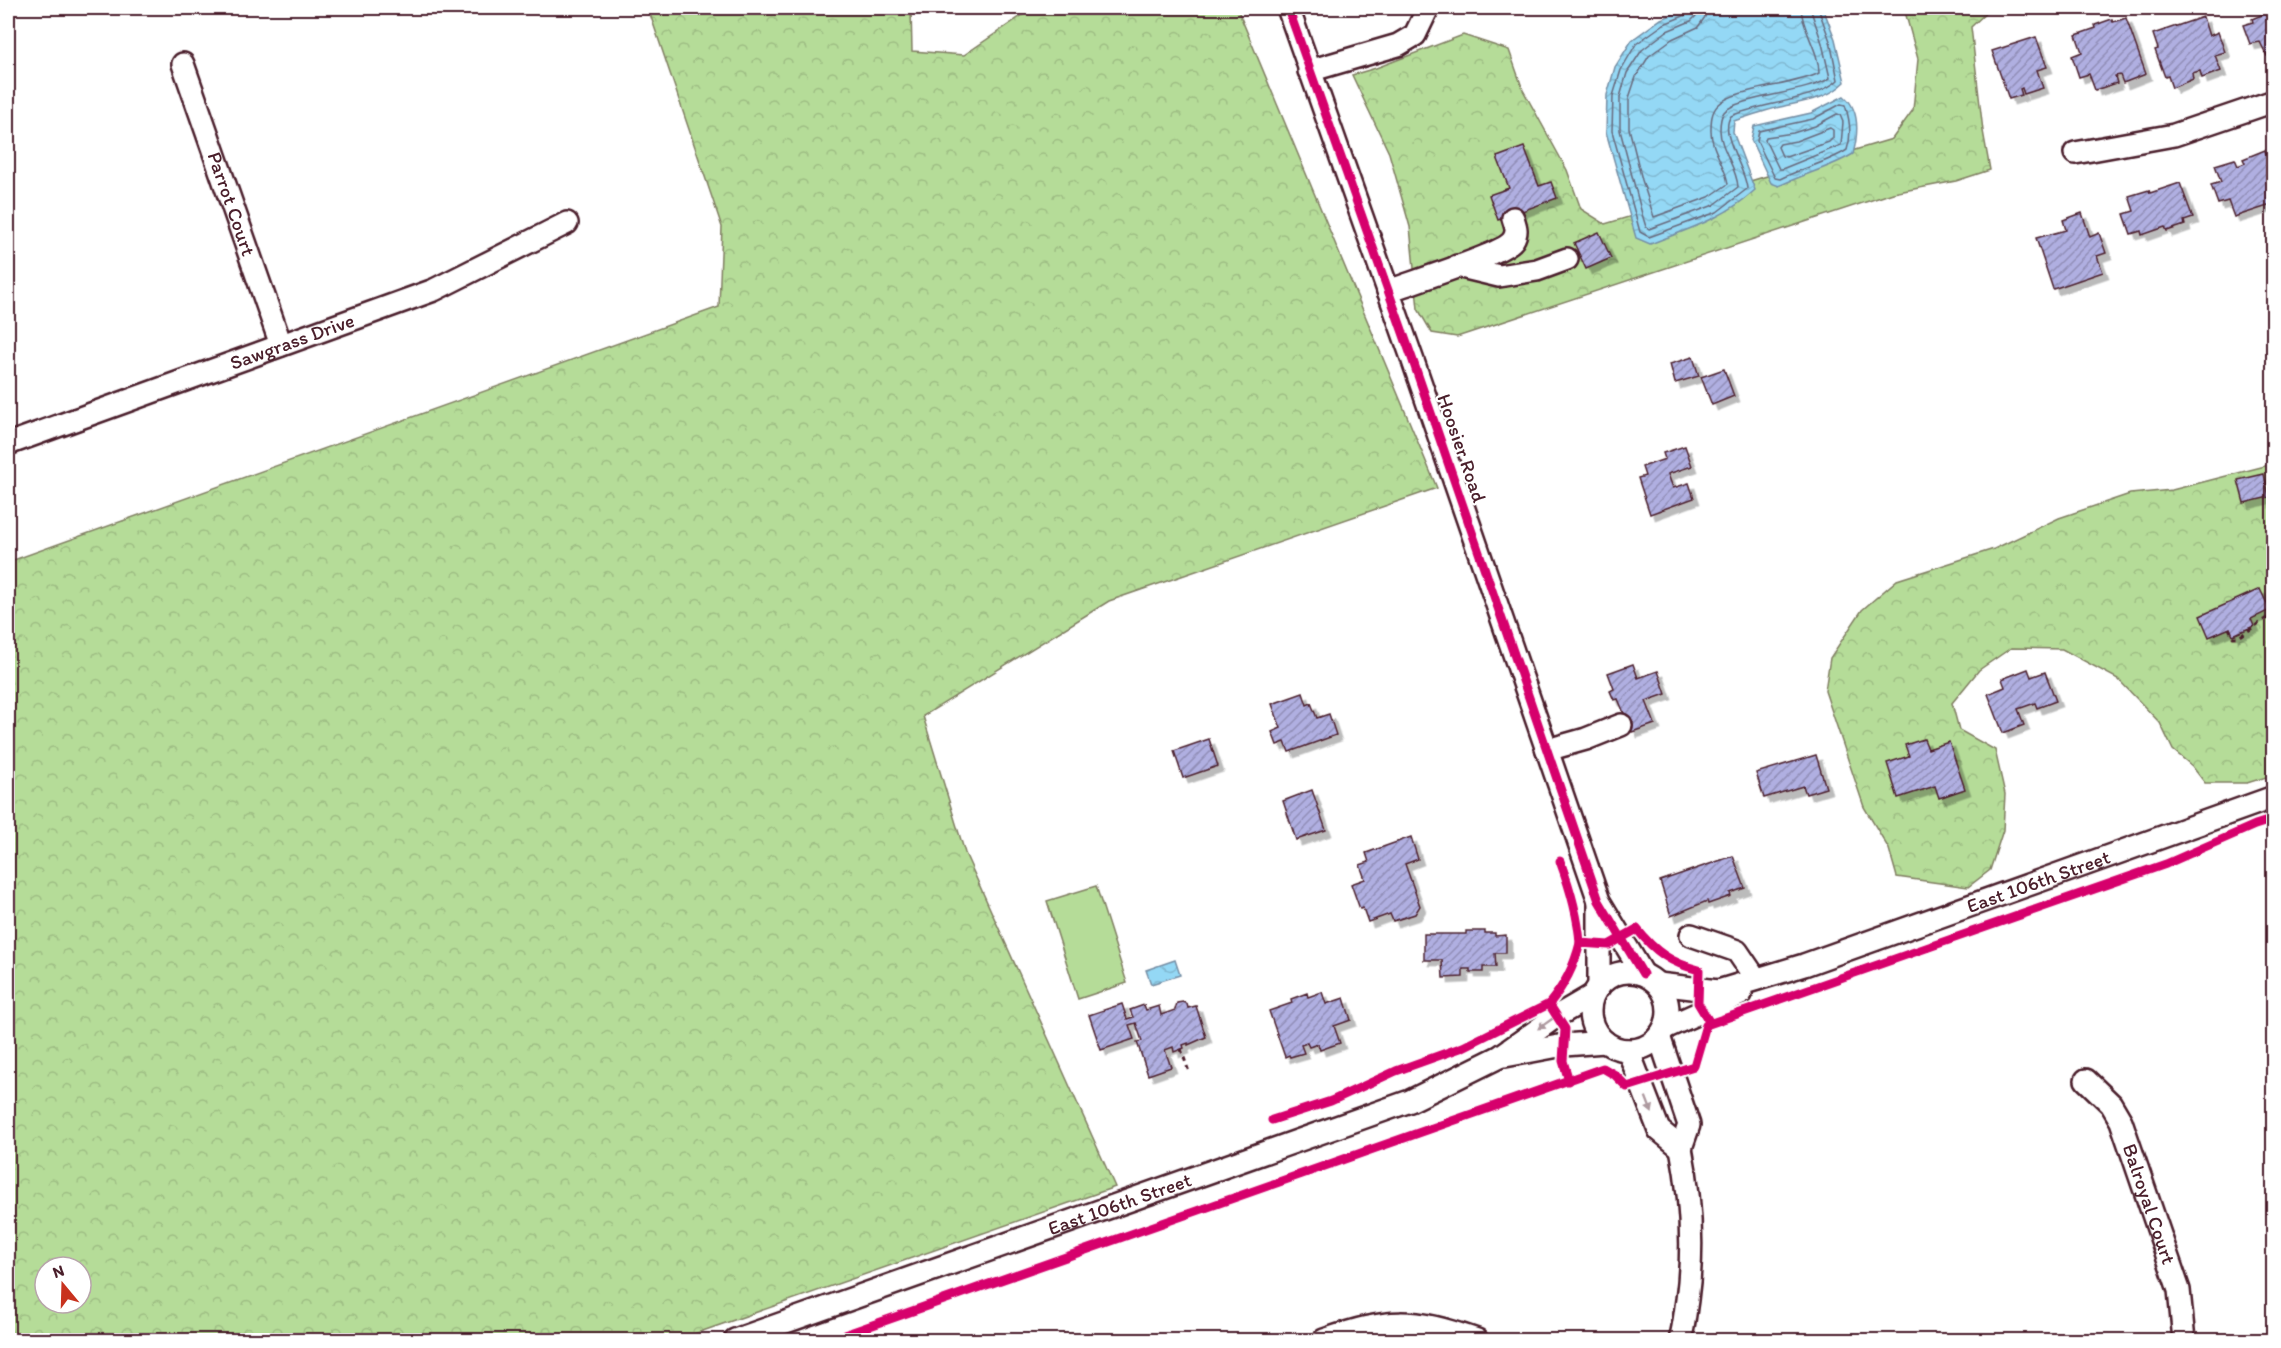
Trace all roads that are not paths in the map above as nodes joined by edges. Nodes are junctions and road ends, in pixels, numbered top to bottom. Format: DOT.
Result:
graph roads {
  1 [pos="1288,8"];
  2 [pos="1428,8"];
  3 [pos="183,64"];
  4 [pos="1310,71"];
  5 [pos="2274,101"];
  6 [pos="2075,153"];
  7 [pos="1513,218"];
  8 [pos="567,223"];
  9 [pos="1567,259"];
  10 [pos="1456,266"];
  11 [pos="1388,291"];
  12 [pos="281,345"];
  13 [pos="8,444"];
  14 [pos="1621,725"];
  15 [pos="1547,750"];
  16 [pos="2274,797"];
  17 [pos="1599,901"];
  18 [pos="1690,935"];
  19 [pos="1804,965"];
  20 [pos="1651,979"];
  21 [pos="1755,980"];
  22 [pos="1596,991"];
  23 [pos="1662,1032"];
  24 [pos="1605,1042"];
  25 [pos="1628,1050"];
  26 [pos="1499,1057"];
  27 [pos="2086,1080"];
  28 [pos="1681,1149"];
  29 [pos="735,1341"];
  30 [pos="1324,1341"];
  31 [pos="1477,1341"];
  32 [pos="1680,1341"];
  33 [pos="2184,1341"];
  1 -- 4 [label="street, Hoosier Road"];
  2 -- 4 [label="street"];
  3 -- 12 [label="street, Parrot Court"];
  4 -- 11 [label="street, Hoosier Road"];
  5 -- 6 [label="street"];
  7 -- 10 [label="street"];
  8 -- 12 [label="street, Sawgrass Drive"];
  9 -- 10 [label="street"];
  10 -- 11 [label="street"];
  11 -- 15 [label="street, Hoosier Road"];
  12 -- 13 [label="street, Sawgrass Drive"];
  14 -- 15 [label="street"];
  15 -- 17 [label="street, Hoosier Road"];
  16 -- 19 [label="street, East 106th Street"];
  17 -- 20 [label="street, Hoosier Road"];
  17 -- 22 [label="street, Hoosier Road"];
  18 -- 21 [label="street"];
  19 -- 21 [label="street, East 106th Street"];
  19 -- 23 [label="street, East 106th Street"];
  20 -- 21 [label="street, East 106th Street"];
  20 -- 22 [label="street"];
  20 -- 23 [label="street"];
  22 -- 24 [label="street"];
  22 -- 26 [label="street, East 106th Street, one-way"];
  23 -- 25 [label="street"];
  23 -- 28 [label="street"];
  24 -- 25 [label="street"];
  24 -- 26 [label="street, East 106th Street"];
  25 -- 28 [label="street, one-way"];
  26 -- 29 [label="street, East 106th Street"];
  27 -- 33 [label="street, Balroyal Court"];
  28 -- 32 [label="street"];
  30 -- 31 [label="street"];
}
